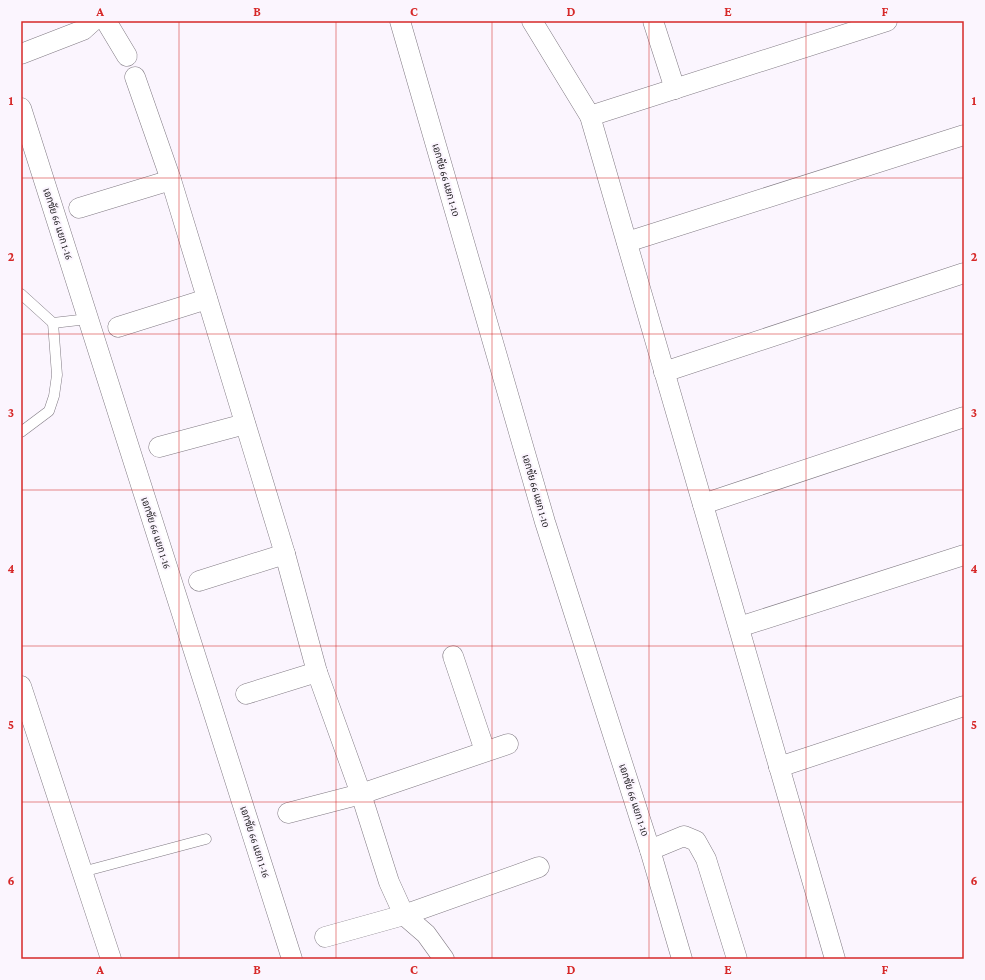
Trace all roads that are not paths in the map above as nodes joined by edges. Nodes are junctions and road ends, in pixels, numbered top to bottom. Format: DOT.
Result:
graph roads {
  1 [pos="93,21"];
  2 [pos="106,21"];
  3 [pos="400,21"];
  4 [pos="532,21"];
  5 [pos="653,21"];
  6 [pos="887,21"];
  7 [pos="21,54"];
  8 [pos="127,56"];
  9 [pos="135,77"];
  10 [pos="675,89"];
  11 [pos="21,108"];
  12 [pos="590,116"];
  13 [pos="964,135"];
  14 [pos="171,180"];
  15 [pos="79,208"];
  16 [pos="627,242"];
  17 [pos="964,273"];
  18 [pos="21,294"];
  19 [pos="207,299"];
  20 [pos="88,319"];
  21 [pos="53,323"];
  22 [pos="118,327"];
  23 [pos="664,372"];
  24 [pos="964,417"];
  25 [pos="245,424"];
  26 [pos="21,432"];
  27 [pos="159,447"];
  28 [pos="703,504"];
  29 [pos="285,554"];
  30 [pos="964,555"];
  31 [pos="199,581"];
  32 [pos="739,627"];
  33 [pos="453,656"];
  34 [pos="317,672"];
  35 [pos="21,686"];
  36 [pos="246,694"];
  37 [pos="964,706"];
  38 [pos="508,744"];
  39 [pos="485,751"];
  40 [pos="779,767"];
  41 [pos="361,794"];
  42 [pos="288,813"];
  43 [pos="206,839"];
  44 [pos="650,850"];
  45 [pos="539,867"];
  46 [pos="82,872"];
  47 [pos="404,915"];
  48 [pos="325,937"];
  49 [pos="111,959"];
  50 [pos="292,959"];
  51 [pos="444,959"];
  52 [pos="682,959"];
  53 [pos="737,959"];
  54 [pos="835,959"];
  1 -- 7 [label="street"];
  2 -- 8 [label="street"];
  3 -- 44 [label="street, เอกชัย 66 แยก 1-10"];
  4 -- 12 [label="street"];
  5 -- 10 [label="street"];
  6 -- 10 [label="street"];
  9 -- 14 [label="street"];
  10 -- 12 [label="street"];
  11 -- 20 [label="street, เอกชัย 66 แยก 1-16"];
  12 -- 16 [label="street"];
  13 -- 16 [label="street"];
  14 -- 15 [label="street"];
  14 -- 19 [label="street"];
  16 -- 23 [label="street"];
  17 -- 23 [label="street"];
  18 -- 21 [label="lane"];
  19 -- 22 [label="street"];
  19 -- 25 [label="street"];
  20 -- 21 [label="lane"];
  20 -- 50 [label="street, เอกชัย 66 แยก 1-16"];
  21 -- 26 [label="lane"];
  23 -- 28 [label="street"];
  24 -- 28 [label="street"];
  25 -- 27 [label="street"];
  25 -- 29 [label="street"];
  28 -- 32 [label="street"];
  29 -- 31 [label="street"];
  29 -- 34 [label="street"];
  30 -- 32 [label="street"];
  32 -- 40 [label="street"];
  33 -- 39 [label="street"];
  34 -- 36 [label="street"];
  34 -- 41 [label="street"];
  35 -- 46 [label="street"];
  37 -- 40 [label="street"];
  38 -- 39 [label="street"];
  39 -- 41 [label="street"];
  40 -- 54 [label="street"];
  41 -- 42 [label="street"];
  41 -- 47 [label="street"];
  43 -- 46 [label="lane"];
  44 -- 52 [label="street, เอกชัย 66 แยก 1-10"];
  44 -- 53 [label="street"];
  45 -- 47 [label="street"];
  46 -- 49 [label="street"];
  47 -- 48 [label="street"];
  47 -- 51 [label="street"];
}
